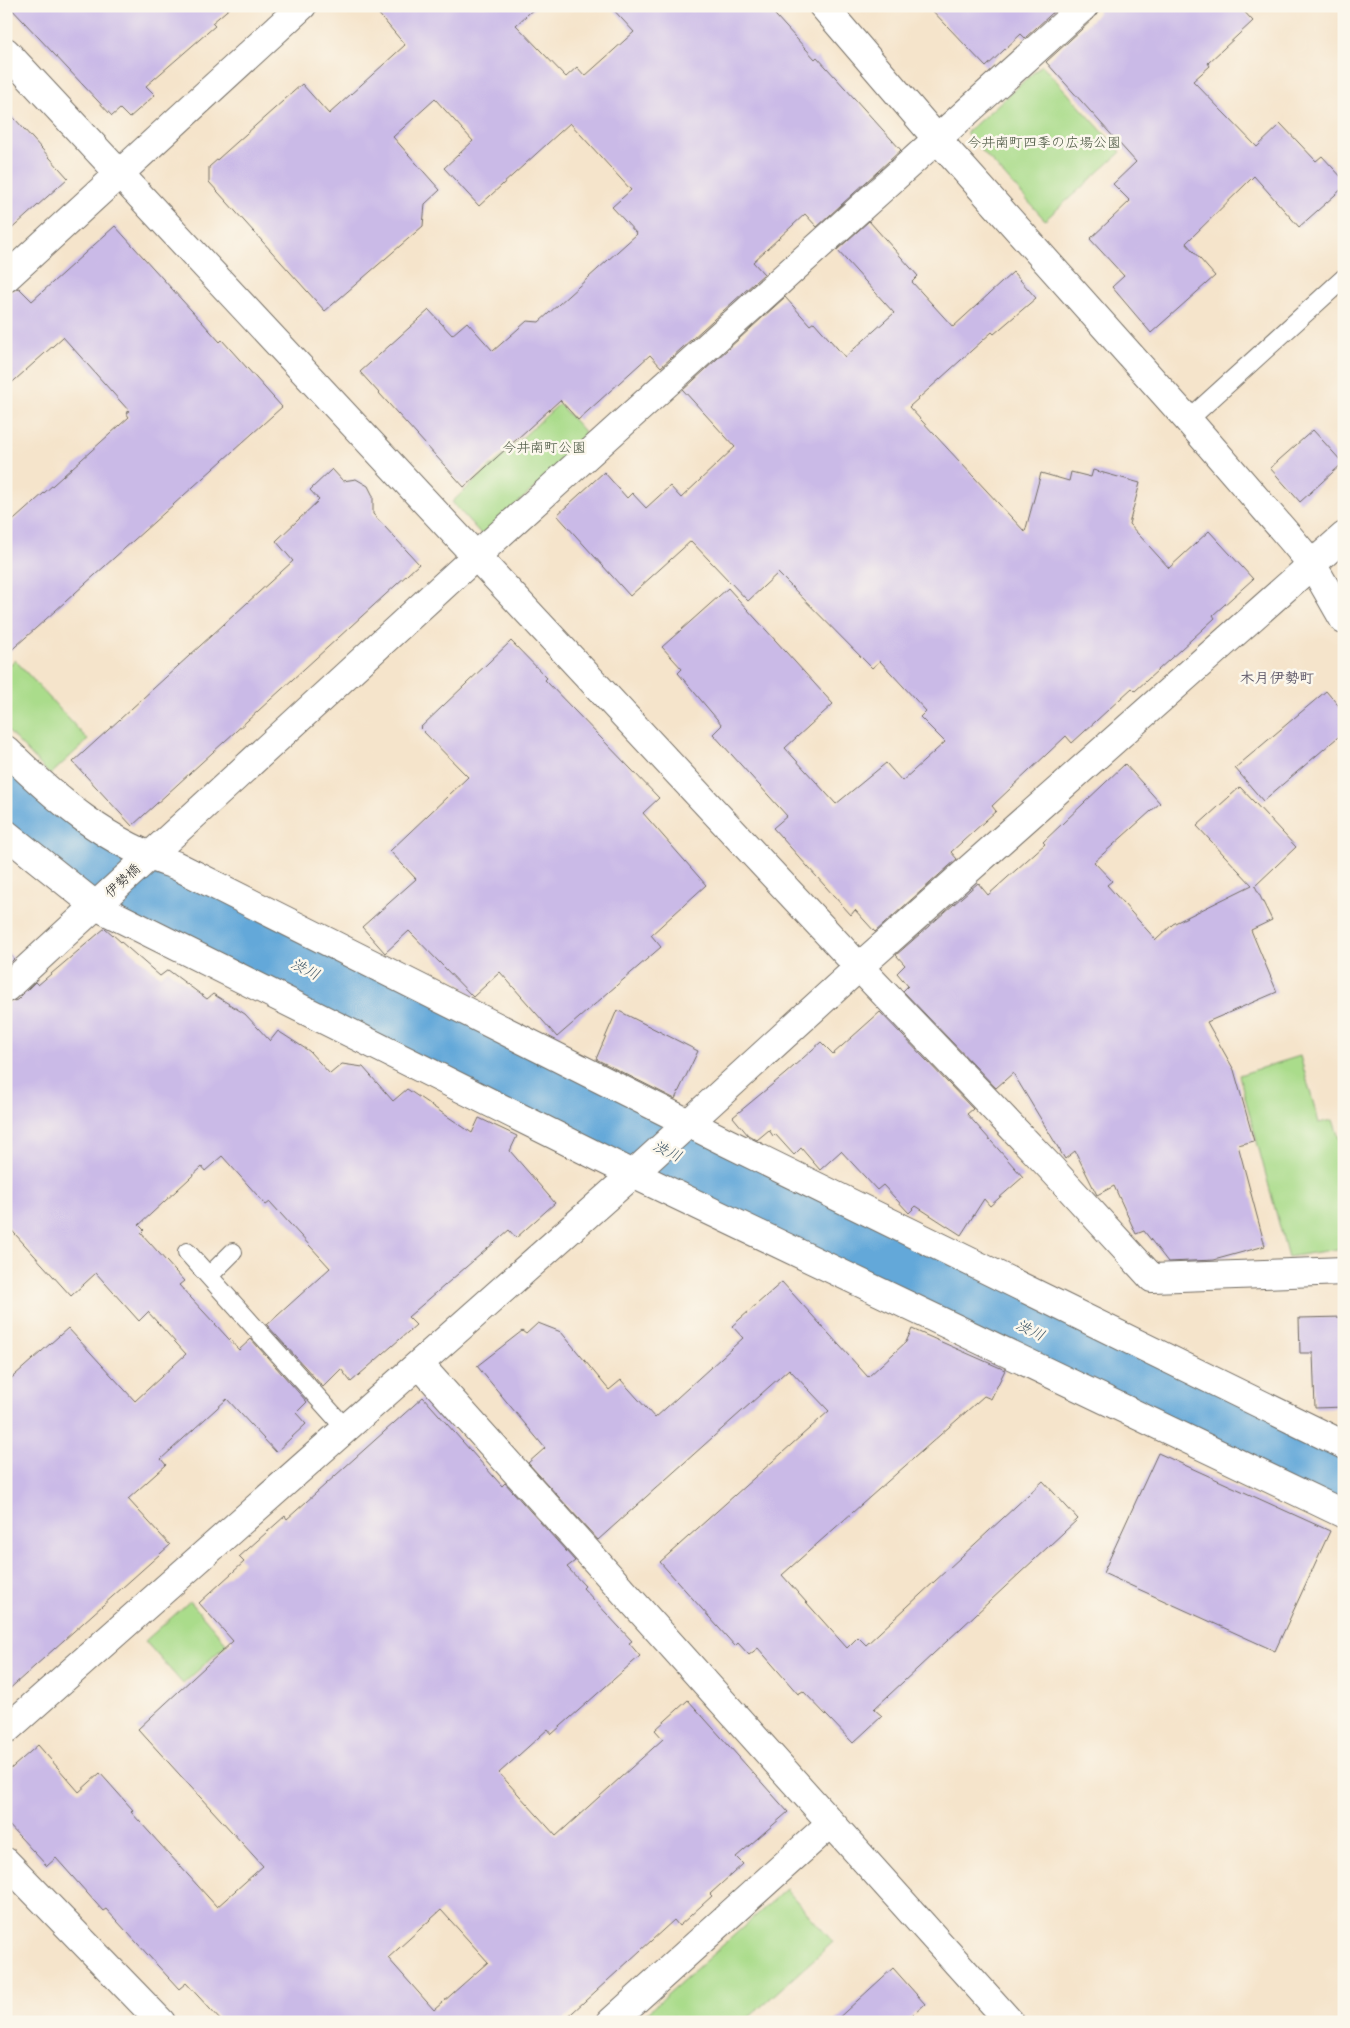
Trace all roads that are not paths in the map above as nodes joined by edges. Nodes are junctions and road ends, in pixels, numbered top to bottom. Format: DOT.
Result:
graph roads {
  1 [pos="302,6"];
  2 [pos="1084,6"];
  3 [pos="832,10"];
  4 [pos="6,52"];
  5 [pos="938,140"];
  6 [pos="120,174"];
  7 [pos="6,278"];
  8 [pos="1344,278"];
  9 [pos="1188,420"];
  10 [pos="1344,536"];
  11 [pos="476,556"];
  12 [pos="1312,564"];
  13 [pos="1344,620"];
  14 [pos="6,750"];
  15 [pos="6,834"];
  16 [pos="149,857"];
  17 [pos="96,906"];
  18 [pos="859,968"];
  19 [pos="6,988"];
  20 [pos="689,1122"];
  21 [pos="633,1174"];
  22 [pos="187,1252"];
  23 [pos="233,1252"];
  24 [pos="1344,1272"];
  25 [pos="208,1276"];
  26 [pos="419,1364"];
  27 [pos="346,1429"];
  28 [pos="1344,1445"];
  29 [pos="1344,1514"];
  30 [pos="6,1730"];
  31 [pos="830,1824"];
  32 [pos="6,1862"];
  33 [pos="161,2022"];
  34 [pos="611,2022"];
  35 [pos="1010,2022"];
  1 -- 6 [label="street"];
  2 -- 5 [label="street, 伊勢橋"];
  3 -- 5 [label="street"];
  4 -- 6 [label="street"];
  5 -- 9 [label="street"];
  5 -- 11 [label="street, 伊勢橋"];
  6 -- 7 [label="street"];
  6 -- 11 [label="street"];
  8 -- 9 [label="lane"];
  9 -- 12 [label="street"];
  10 -- 12 [label="street"];
  11 -- 16 [label="street, 伊勢橋"];
  11 -- 18 [label="street"];
  12 -- 13 [label="street"];
  12 -- 18 [label="street"];
  14 -- 16 [label="street"];
  15 -- 17 [label="street"];
  16 -- 17 [label="street, 伊勢橋"];
  16 -- 20 [label="street"];
  17 -- 19 [label="street, 伊勢橋"];
  17 -- 21 [label="street"];
  18 -- 20 [label="street"];
  18 -- 24 [label="street"];
  20 -- 21 [label="street"];
  20 -- 28 [label="street"];
  21 -- 26 [label="street"];
  21 -- 29 [label="street"];
  22 -- 25 [label="lane"];
  23 -- 25 [label="lane"];
  25 -- 27 [label="lane"];
  26 -- 27 [label="street"];
  26 -- 31 [label="street"];
  27 -- 30 [label="street"];
  31 -- 34 [label="street"];
  31 -- 35 [label="street"];
  32 -- 33 [label="street"];
}
